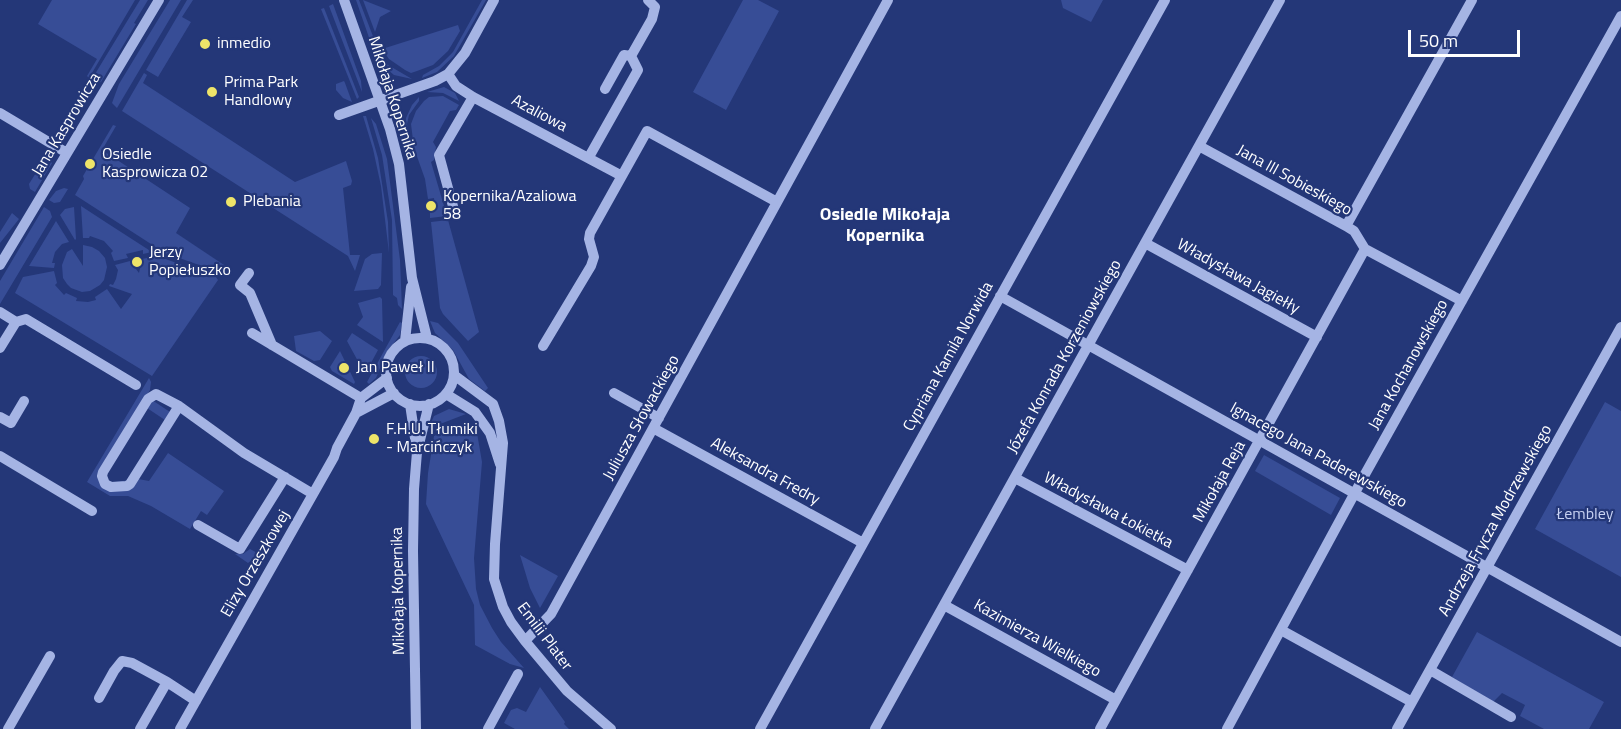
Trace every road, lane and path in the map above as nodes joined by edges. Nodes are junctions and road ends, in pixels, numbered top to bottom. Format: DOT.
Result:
graph roads {
  1 [pos="159,0"];
  2 [pos="344,0"];
  3 [pos="494,0"];
  4 [pos="648,0"];
  5 [pos="888,0"];
  6 [pos="1165,0"];
  7 [pos="1280,0"];
  8 [pos="1472,0"];
  9 [pos="1621,16"];
  10 [pos="631,56"];
  11 [pos="448,74"];
  12 [pos="605,89"];
  13 [pos="473,97"];
  14 [pos="380,101"];
  15 [pos="0,113"];
  16 [pos="339,115"];
  17 [pos="1199,146"];
  18 [pos="67,153"];
  19 [pos="589,157"];
  20 [pos="622,176"];
  21 [pos="777,202"];
  22 [pos="454,210"];
  23 [pos="1346,226"];
  24 [pos="1145,243"];
  25 [pos="1365,249"];
  26 [pos="0,265"];
  27 [pos="249,273"];
  28 [pos="412,278"];
  29 [pos="1000,296"];
  30 [pos="1462,301"];
  31 [pos="0,312"];
  32 [pos="16,322"];
  33 [pos="1621,327"];
  34 [pos="252,333"];
  35 [pos="1317,337"];
  36 [pos="427,338"];
  37 [pos="405,341"];
  38 [pos="272,345"];
  39 [pos="1088,345"];
  40 [pos="543,346"];
  41 [pos="0,348"];
  42 [pos="454,375"];
  43 [pos="387,378"];
  44 [pos="136,385"];
  45 [pos="394,393"];
  46 [pos="614,393"];
  47 [pos="446,394"];
  48 [pos="361,398"];
  49 [pos="24,401"];
  50 [pos="410,404"];
  51 [pos="429,404"];
  52 [pos="179,406"];
  53 [pos="356,413"];
  54 [pos="0,417"];
  55 [pos="656,423"];
  56 [pos="1259,441"];
  57 [pos="417,452"];
  58 [pos="0,456"];
  59 [pos="501,470"];
  60 [pos="285,477"];
  61 [pos="1015,477"];
  62 [pos="314,494"];
  63 [pos="1354,494"];
  64 [pos="92,510"];
  65 [pos="198,525"];
  66 [pos="863,543"];
  67 [pos="1488,567"];
  68 [pos="1188,570"];
  69 [pos="944,605"];
  70 [pos="1281,630"];
  71 [pos="525,641"];
  72 [pos="1621,642"];
  73 [pos="50,656"];
  74 [pos="1430,670"];
  75 [pos="518,674"];
  76 [pos="167,682"];
  77 [pos="99,698"];
  78 [pos="1116,700"];
  79 [pos="196,701"];
  80 [pos="1412,702"];
  81 [pos="1511,717"];
  82 [pos="0,725"];
  83 [pos="8,729"];
  84 [pos="140,729"];
  85 [pos="180,729"];
  86 [pos="416,729"];
  87 [pos="488,729"];
  88 [pos="611,729"];
  89 [pos="760,729"];
  90 [pos="875,729"];
  91 [pos="1100,729"];
  92 [pos="1227,729"];
  93 [pos="1397,729"];
  1 -- 18 [label="street, Jana Kasprowicza"];
  2 -- 14 [label="street, Mikołaja Kopernika"];
  3 -- 11 [label="street"];
  4 -- 10 [label="street"];
  5 -- 21 [label="street, Juliusza Słowackiego"];
  6 -- 29 [label="street, Cypriana Kamila Norwida"];
  7 -- 17 [label="street, Józefa Konrada Korzeniowskiego"];
  8 -- 23 [label="street"];
  9 -- 30 [label="street, Jana Kochanowskiego"];
  10 -- 12 [label="street"];
  10 -- 19 [label="street"];
  11 -- 13 [label="street, Azaliowa"];
  11 -- 14 [label="street"];
  13 -- 19 [label="street, Azaliowa"];
  13 -- 22 [label="street"];
  14 -- 16 [label="street"];
  14 -- 28 [label="street, Mikołaja Kopernika"];
  15 -- 18 [label="street"];
  17 -- 23 [label="street, Jana III Sobieskiego"];
  17 -- 24 [label="street, Józefa Konrada Korzeniowskiego"];
  18 -- 26 [label="street, Jana Kasprowicza"];
  19 -- 20 [label="street, Azaliowa"];
  20 -- 21 [label="street"];
  20 -- 40 [label="street"];
  21 -- 55 [label="street, Juliusza Słowackiego"];
  23 -- 25 [label="street, Jana III Sobieskiego"];
  24 -- 35 [label="street, Władysława Jagiełły"];
  24 -- 39 [label="street, Józefa Konrada Korzeniowskiego"];
  25 -- 30 [label="street, Jana III Sobieskiego"];
  25 -- 35 [label="street, Mikołaja Reja"];
  27 -- 38 [label="street"];
  28 -- 36 [label="street, Mikołaja Kopernika"];
  28 -- 37 [label="street, Mikołaja Kopernika"];
  29 -- 39 [label="street, Ignacego Jana Paderewskiego"];
  29 -- 66 [label="street, Cypriana Kamila Norwida"];
  30 -- 63 [label="street, Jana Kochanowskiego"];
  31 -- 32 [label="street"];
  32 -- 41 [label="street"];
  32 -- 44 [label="street"];
  33 -- 67 [label="street, Andrzeja Frycza Modrzewskiego"];
  34 -- 38 [label="street"];
  35 -- 56 [label="street, Mikołaja Reja"];
  36 -- 37 [label="street"];
  36 -- 42 [label="street"];
  37 -- 43 [label="street"];
  38 -- 48 [label="street"];
  39 -- 56 [label="street, Ignacego Jana Paderewskiego"];
  39 -- 61 [label="street, Józefa Konrada Korzeniowskiego"];
  42 -- 47 [label="street"];
  42 -- 59 [label="street, Emilii Plater"];
  43 -- 45 [label="street"];
  43 -- 48 [label="street"];
  45 -- 50 [label="street"];
  45 -- 53 [label="street"];
  46 -- 55 [label="street, Aleksandra Fredry"];
  47 -- 51 [label="street"];
  47 -- 59 [label="street, Emilii Plater"];
  48 -- 53 [label="street, Elizy Orzeszkowej"];
  49 -- 54 [label="street"];
  50 -- 51 [label="street"];
  50 -- 57 [label="street, Mikołaja Kopernika"];
  51 -- 57 [label="street, Mikołaja Kopernika"];
  52 -- 52 [label="street"];
  52 -- 60 [label="street"];
  53 -- 62 [label="street, Elizy Orzeszkowej"];
  55 -- 66 [label="street, Aleksandra Fredry"];
  55 -- 71 [label="street, Juliusza Słowackiego"];
  56 -- 63 [label="street, Ignacego Jana Paderewskiego"];
  56 -- 68 [label="street, Mikołaja Reja"];
  57 -- 86 [label="street, Mikołaja Kopernika"];
  58 -- 64 [label="street"];
  59 -- 71 [label="street, Emilii Plater"];
  60 -- 62 [label="street"];
  60 -- 65 [label="street"];
  61 -- 68 [label="street, Władysława Łokietka"];
  61 -- 69 [label="street, Józefa Konrada Korzeniowskiego"];
  62 -- 79 [label="street, Elizy Orzeszkowej"];
  63 -- 67 [label="street, Ignacego Jana Paderewskiego"];
  63 -- 70 [label="street, Jana Kochanowskiego"];
  66 -- 89 [label="street, Cypriana Kamila Norwida"];
  67 -- 72 [label="street, Ignacego Jana Paderewskiego"];
  67 -- 74 [label="street, Andrzeja Frycza Modrzewskiego"];
  68 -- 78 [label="street, Mikołaja Reja"];
  69 -- 78 [label="street, Kazimierza Wielkiego"];
  69 -- 90 [label="street, Józefa Konrada Korzeniowskiego"];
  70 -- 80 [label="street"];
  70 -- 92 [label="street, Jana Kochanowskiego"];
  71 -- 88 [label="street, Emilii Plater"];
  73 -- 83 [label="street"];
  74 -- 80 [label="street, Andrzeja Frycza Modrzewskiego"];
  74 -- 81 [label="street"];
  75 -- 87 [label="street"];
  76 -- 77 [label="street"];
  76 -- 79 [label="street"];
  76 -- 84 [label="street"];
  78 -- 91 [label="street, Mikołaja Reja"];
  79 -- 85 [label="street, Elizy Orzeszkowej"];
  80 -- 93 [label="street, Andrzeja Frycza Modrzewskiego"];
  82 -- 83 [label="street"];
}
